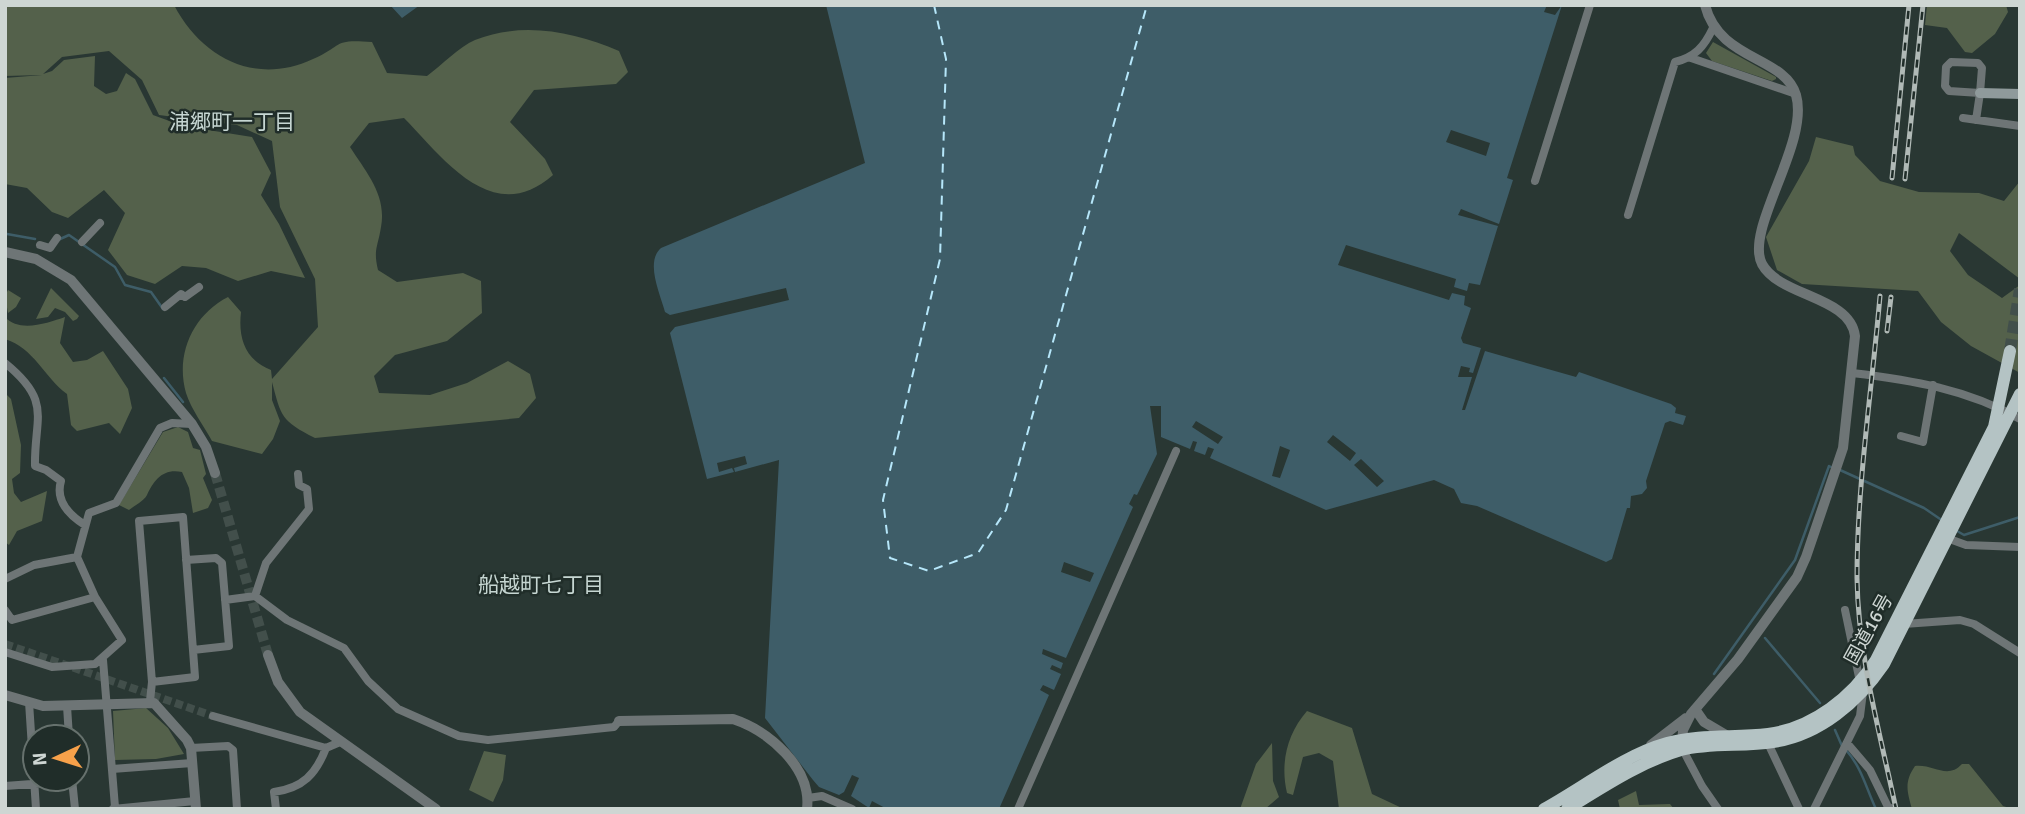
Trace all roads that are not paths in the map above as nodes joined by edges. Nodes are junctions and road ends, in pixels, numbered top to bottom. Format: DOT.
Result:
graph roads {
  1 [pos="1590,5"];
  2 [pos="1705,5"];
  3 [pos="1713,28"];
  4 [pos="1691,58"];
  5 [pos="1980,93"];
  6 [pos="1796,94"];
  7 [pos="2020,94"];
  8 [pos="1963,118"];
  9 [pos="1976,120"];
  10 [pos="2020,127"];
  11 [pos="1535,181"];
  12 [pos="1628,215"];
  13 [pos="100,223"];
  14 [pos="57,238"];
  15 [pos="82,242"];
  16 [pos="40,245"];
  17 [pos="5,252"];
  18 [pos="200,287"];
  19 [pos="165,307"];
  20 [pos="2010,351"];
  21 [pos="5,363"];
  22 [pos="1852,373"];
  23 [pos="1933,385"];
  24 [pos="2020,394"];
  25 [pos="2010,414"];
  26 [pos="192,424"];
  27 [pos="1901,436"];
  28 [pos="1176,451"];
  29 [pos="215,473"];
  30 [pos="298,474"];
  31 [pos="85,525"];
  32 [pos="1946,530"];
  33 [pos="2020,547"];
  34 [pos="77,557"];
  35 [pos="186,560"];
  36 [pos="5,579"];
  37 [pos="255,596"];
  38 [pos="94,597"];
  39 [pos="225,600"];
  40 [pos="5,610"];
  41 [pos="1845,610"];
  42 [pos="1904,624"];
  43 [pos="193,650"];
  44 [pos="5,652"];
  45 [pos="2020,653"];
  46 [pos="268,655"];
  47 [pos="103,660"];
  48 [pos="152,682"];
  49 [pos="1862,687"];
  50 [pos="5,695"];
  51 [pos="150,701"];
  52 [pos="29,702"];
  53 [pos="107,703"];
  54 [pos="67,706"];
  55 [pos="1693,711"];
  56 [pos="213,716"];
  57 [pos="619,721"];
  58 [pos="30,723"];
  59 [pos="68,723"];
  60 [pos="1726,735"];
  61 [pos="1766,738"];
  62 [pos="340,742"];
  63 [pos="1847,743"];
  64 [pos="1682,745"];
  65 [pos="191,748"];
  66 [pos="326,748"];
  67 [pos="1637,756"];
  68 [pos="192,763"];
  69 [pos="112,769"];
  70 [pos="807,803"];
  71 [pos="195,805"];
  72 [pos="1569,805"];
  73 [pos="114,808"];
  74 [pos="237,809"];
  75 [pos="276,809"];
  76 [pos="436,809"];
  77 [pos="852,809"];
  78 [pos="1018,809"];
  79 [pos="1544,809"];
  80 [pos="1718,809"];
  81 [pos="1799,809"];
  82 [pos="1814,809"];
  83 [pos="1893,809"];
  1 -- 11 [label="street"];
  2 -- 3 [label="street"];
  3 -- 4 [label="street"];
  3 -- 6 [label="street"];
  4 -- 6 [label="street"];
  4 -- 12 [label="street"];
  5 -- 5 [label="street"];
  5 -- 7 [label="main road"];
  5 -- 9 [label="street"];
  6 -- 22 [label="street"];
  8 -- 9 [label="street"];
  9 -- 10 [label="street"];
  13 -- 15 [label="street"];
  14 -- 16 [label="street"];
  17 -- 26 [label="street"];
  18 -- 19 [label="street"];
  20 -- 25 [label="highway, 国道16号"];
  21 -- 31 [label="street"];
  22 -- 23 [label="street"];
  22 -- 55 [label="street"];
  23 -- 25 [label="street"];
  23 -- 27 [label="street"];
  24 -- 25 [label="highway, 国道16号"];
  25 -- 32 [label="highway, 国道16号"];
  26 -- 29 [label="street"];
  26 -- 31 [label="street"];
  28 -- 78 [label="street"];
  30 -- 37 [label="street"];
  31 -- 34 [label="street"];
  32 -- 33 [label="street"];
  32 -- 42 [label="highway, 国道16号"];
  32 -- 49 [label="highway, 国道16号"];
  34 -- 36 [label="street"];
  34 -- 38 [label="street"];
  35 -- 39 [label="street"];
  35 -- 43 [label="street"];
  35 -- 48 [label="street"];
  37 -- 39 [label="street"];
  37 -- 57 [label="street"];
  38 -- 40 [label="street"];
  38 -- 47 [label="street"];
  39 -- 43 [label="street"];
  41 -- 49 [label="street"];
  42 -- 45 [label="street"];
  42 -- 49 [label="highway, 国道16号"];
  43 -- 48 [label="street"];
  44 -- 47 [label="street"];
  46 -- 62 [label="street"];
  47 -- 53 [label="street"];
  48 -- 51 [label="street"];
  49 -- 61 [label="highway, 国道16号"];
  49 -- 63 [label="street"];
  50 -- 52 [label="street"];
  51 -- 53 [label="street"];
  51 -- 65 [label="street"];
  52 -- 54 [label="street"];
  52 -- 58 [label="street"];
  53 -- 54 [label="street"];
  53 -- 69 [label="street"];
  54 -- 59 [label="street"];
  55 -- 60 [label="street"];
  55 -- 64 [label="street"];
  55 -- 67 [label="street"];
  56 -- 66 [label="street"];
  57 -- 70 [label="street"];
  60 -- 61 [label="highway, 国道16号"];
  60 -- 64 [label="highway, 国道16号"];
  61 -- 64 [label="highway, 国道16号"];
  61 -- 81 [label="street"];
  62 -- 66 [label="street"];
  62 -- 76 [label="street"];
  63 -- 82 [label="street"];
  63 -- 83 [label="street"];
  64 -- 67 [label="highway, 国道16号"];
  64 -- 72 [label="highway, 国道16号"];
  64 -- 80 [label="street"];
  65 -- 68 [label="street"];
  65 -- 74 [label="street"];
  66 -- 75 [label="street"];
  67 -- 72 [label="highway, 国道16号"];
  68 -- 69 [label="street"];
  68 -- 71 [label="street"];
  69 -- 73 [label="street"];
  70 -- 77 [label="street"];
  71 -- 73 [label="street"];
  72 -- 79 [label="highway, 国道16号"];
}
